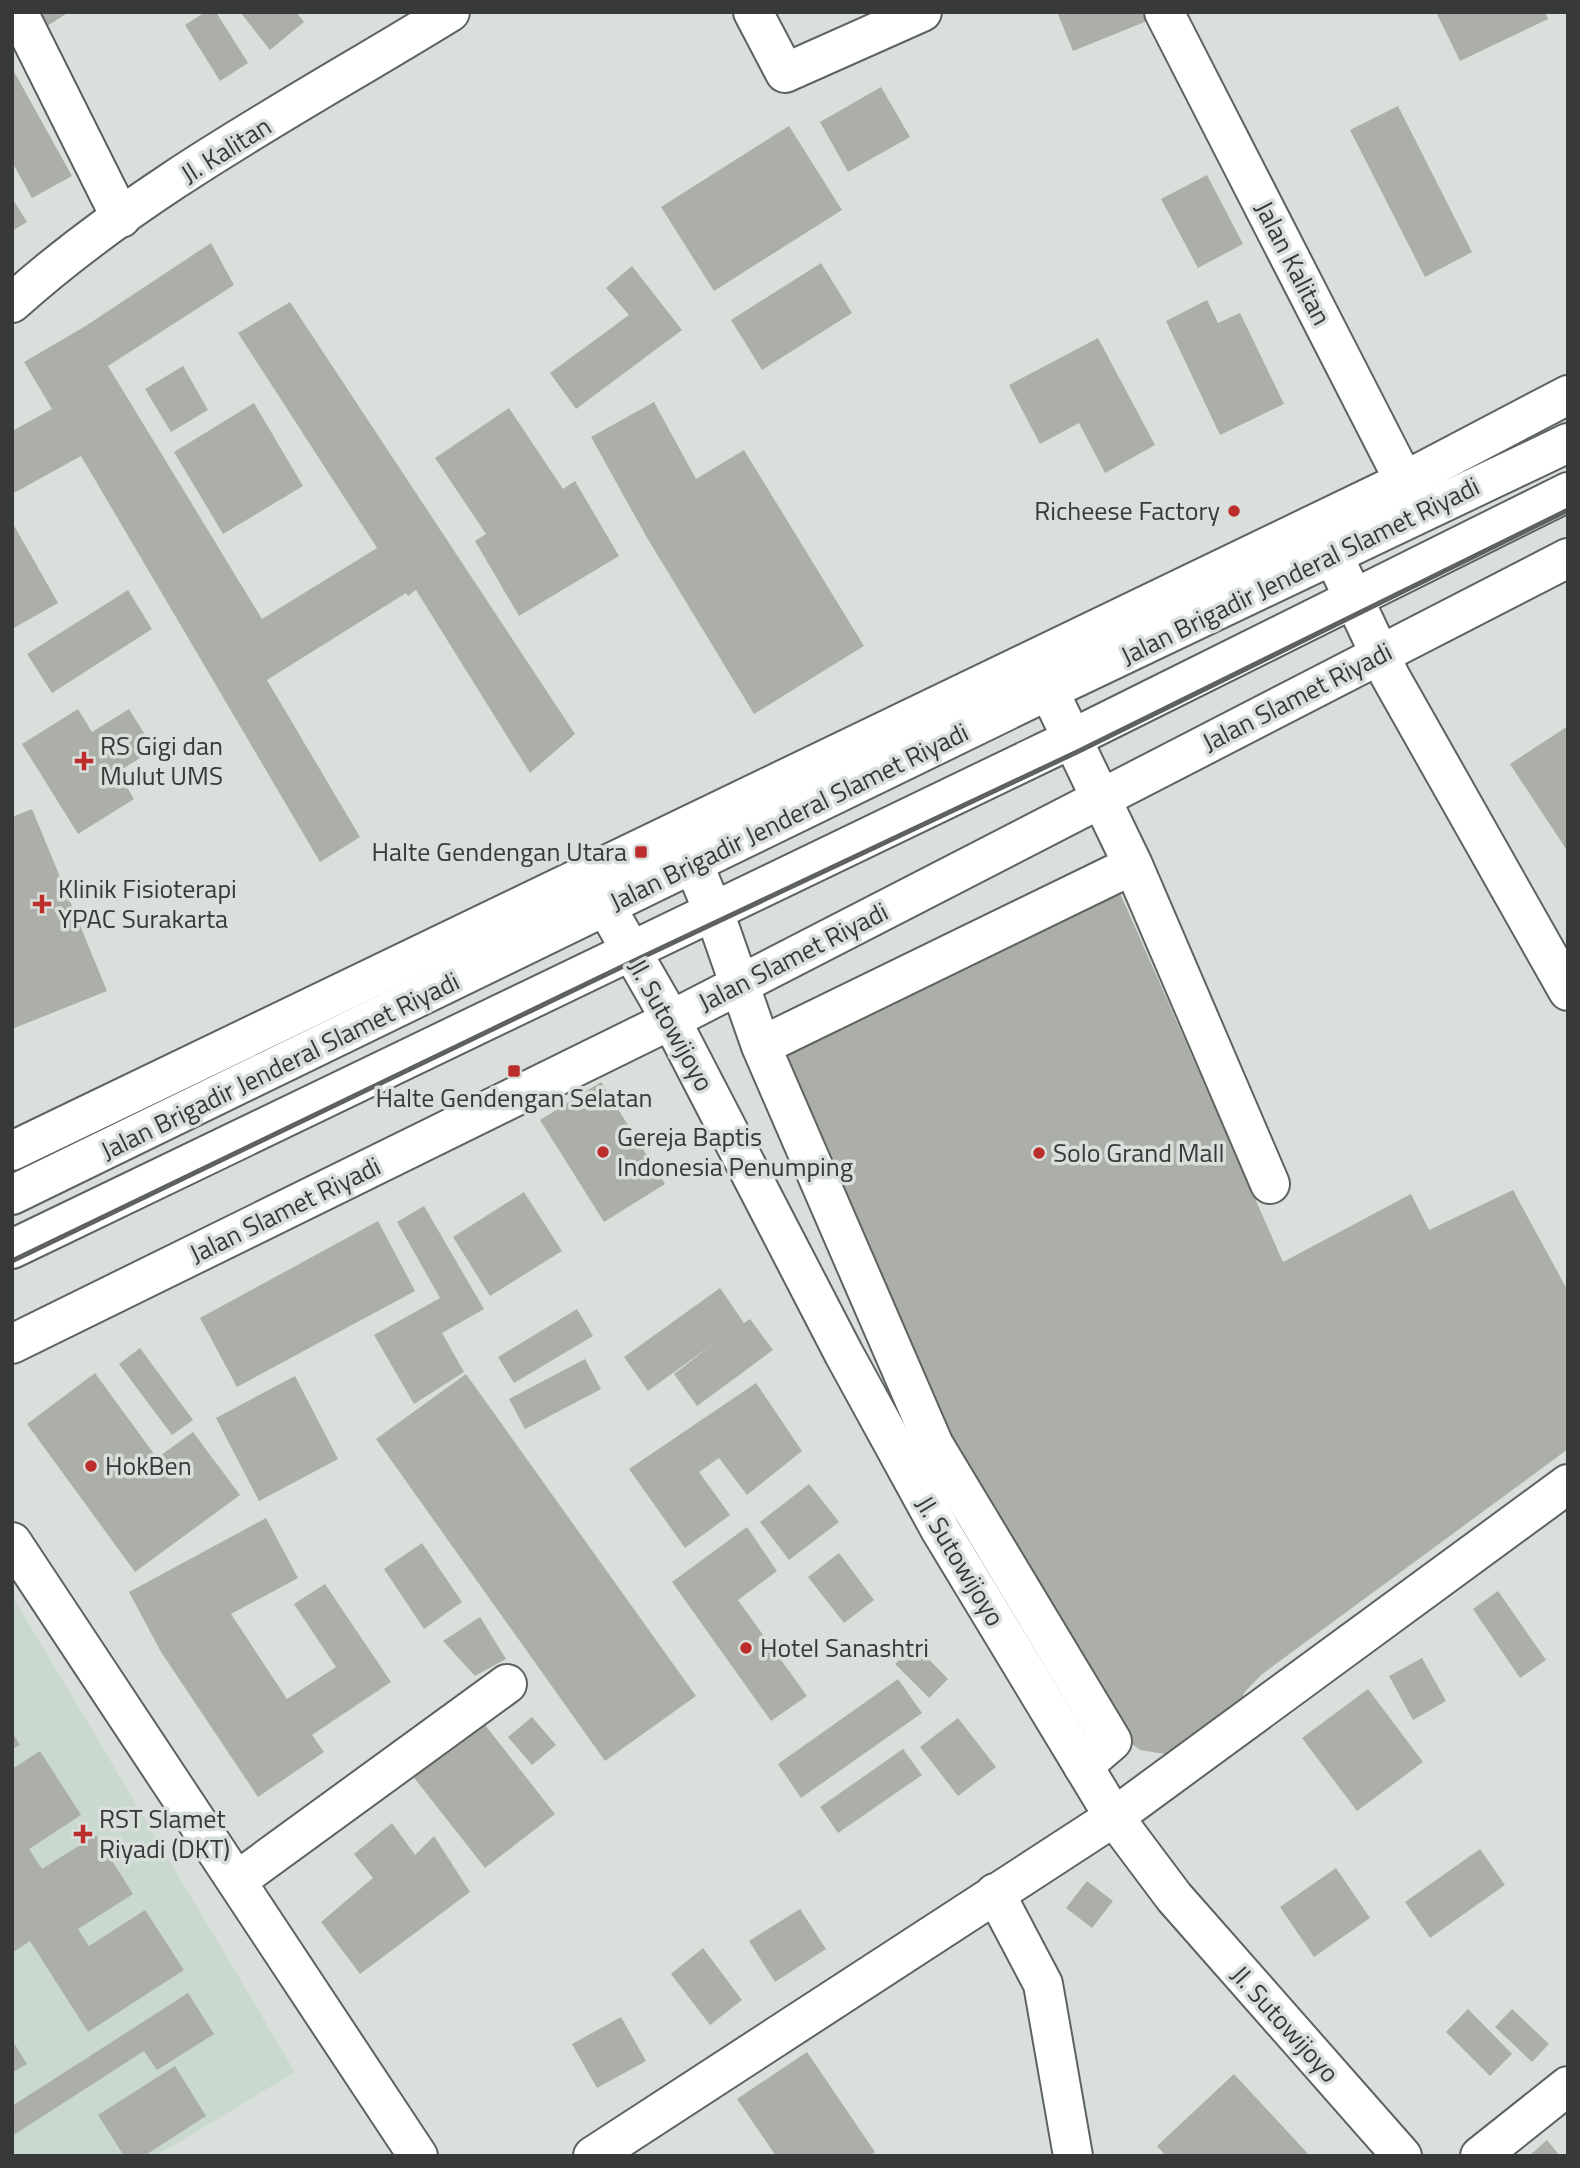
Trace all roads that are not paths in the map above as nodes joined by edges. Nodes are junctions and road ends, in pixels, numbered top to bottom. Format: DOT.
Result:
graph roads {
  1 [pos="18,12"];
  2 [pos="450,12"];
  3 [pos="753,12"];
  4 [pos="922,12"];
  5 [pos="1164,12"];
  6 [pos="121,218"];
  7 [pos="12,303"];
  8 [pos="1568,395"];
  9 [pos="1568,443"];
  10 [pos="1568,492"];
  11 [pos="1412,497"];
  12 [pos="1334,557"];
  13 [pos="1568,558"];
  14 [pos="1353,600"];
  15 [pos="1378,655"];
  16 [pos="1043,694"];
  17 [pos="1065,742"];
  18 [pos="1093,802"];
  19 [pos="693,863"];
  20 [pos="1125,869"];
  21 [pos="606,907"];
  22 [pos="712,911"];
  23 [pos="631,952"];
  24 [pos="740,984"];
  25 [pos="1568,991"];
  26 [pos="671,1020"];
  27 [pos="761,1046"];
  28 [pos="12,1151"];
  29 [pos="1270,1184"];
  30 [pos="12,1195"];
  31 [pos="12,1248"];
  32 [pos="12,1344"];
  33 [pos="1568,1484"];
  34 [pos="12,1542"];
  35 [pos="507,1684"];
  36 [pos="1083,1766"];
  37 [pos="1114,1817"];
  38 [pos="238,1880"];
  39 [pos="995,1894"];
  40 [pos="1568,2086"];
  41 [pos="418,2156"];
  42 [pos="593,2156"];
  43 [pos="1073,2156"];
  44 [pos="1402,2156"];
  45 [pos="1480,2156"];
  1 -- 6 [label="street"];
  2 -- 6 [label="street, Jl. Kalitan"];
  3 -- 4 [label="street"];
  5 -- 11 [label="street, Jalan Kalitan"];
  6 -- 7 [label="street, Jl. Kalitan"];
  8 -- 11 [label="street"];
  9 -- 11 [label="street, Jalan Brigadir Jenderal Slamet Riyadi"];
  10 -- 14 [label="street"];
  11 -- 12 [label="street, Jalan Brigadir Jenderal Slamet Riyadi"];
  11 -- 28 [label="street"];
  12 -- 14 [label="street"];
  12 -- 16 [label="street, Jalan Brigadir Jenderal Slamet Riyadi"];
  13 -- 15 [label="street, Jalan Slamet Riyadi"];
  14 -- 15 [label="street"];
  14 -- 17 [label="street"];
  15 -- 18 [label="street, Jalan Slamet Riyadi"];
  15 -- 25 [label="street"];
  16 -- 17 [label="street"];
  16 -- 19 [label="street, Jalan Brigadir Jenderal Slamet Riyadi"];
  17 -- 18 [label="street"];
  17 -- 22 [label="street"];
  18 -- 20 [label="street"];
  18 -- 24 [label="street, Jalan Slamet Riyadi"];
  19 -- 21 [label="street, Jalan Brigadir Jenderal Slamet Riyadi"];
  19 -- 22 [label="street"];
  20 -- 27 [label="street"];
  20 -- 29 [label="street"];
  21 -- 23 [label="street, Jl. Sutowijoyo"];
  21 -- 30 [label="street, Jalan Brigadir Jenderal Slamet Riyadi"];
  22 -- 23 [label="street"];
  22 -- 24 [label="street"];
  23 -- 26 [label="street, Jl. Sutowijoyo"];
  23 -- 31 [label="street"];
  24 -- 26 [label="street, Jalan Slamet Riyadi"];
  24 -- 27 [label="street"];
  26 -- 32 [label="street, Jalan Slamet Riyadi"];
  26 -- 36 [label="street, Jl. Sutowijoyo"];
  27 -- 36 [label="street"];
  33 -- 37 [label="street"];
  34 -- 38 [label="street"];
  35 -- 38 [label="street"];
  36 -- 37 [label="street, Jl. Sutowijoyo"];
  37 -- 39 [label="street"];
  37 -- 44 [label="street, Jl. Sutowijoyo"];
  38 -- 41 [label="street"];
  39 -- 42 [label="street"];
  39 -- 43 [label="street"];
  40 -- 45 [label="street"];
}
